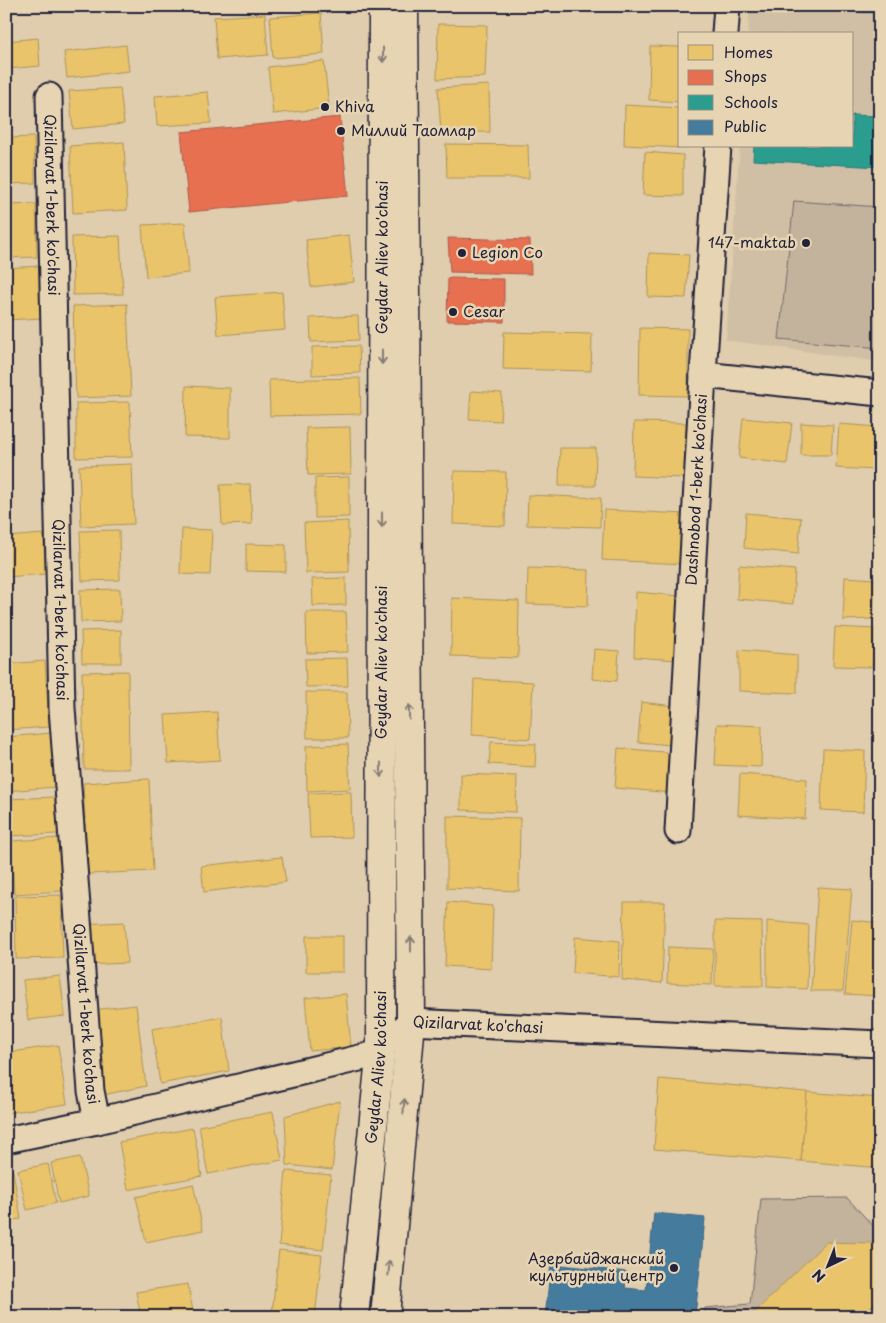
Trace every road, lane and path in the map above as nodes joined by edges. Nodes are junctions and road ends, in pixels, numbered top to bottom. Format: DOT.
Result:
graph roads {
  1 [pos="383,6"];
  2 [pos="404,6"];
  3 [pos="727,6"];
  4 [pos="725,32"];
  5 [pos="49,96"];
  6 [pos="718,148"];
  7 [pos="702,374"];
  8 [pos="880,392"];
  9 [pos="678,831"];
  10 [pos="411,1022"];
  11 [pos="880,1044"];
  12 [pos="381,1048"];
  13 [pos="96,1121"];
  14 [pos="6,1140"];
  15 [pos="354,1317"];
  16 [pos="385,1317"];
  1 -- 12 [label="main road, Geydar Aliev ko'chasi, one-way"];
  10 -- 2 [label="main road, Geydar Aliev ko'chasi, one-way"];
  3 -- 4 [label="street"];
  5 -- 13 [label="street, Qizilarvat 1-berk ko'chasi"];
  6 -- 7 [label="street, Dashnobod 1-berk ko'chasi"];
  7 -- 8 [label="street"];
  7 -- 9 [label="street, Dashnobod 1-berk ko'chasi"];
  10 -- 11 [label="street, Qizilarvat ko'chasi"];
  10 -- 12 [label="street, Qizilarvat ko'chasi"];
  16 -- 10 [label="main road, Geydar Aliev ko'chasi, one-way"];
  12 -- 13 [label="street, Qizilarvat ko'chasi"];
  12 -- 15 [label="main road, Geydar Aliev ko'chasi"];
  13 -- 14 [label="street, Qizilarvat ko'chasi"];
}
